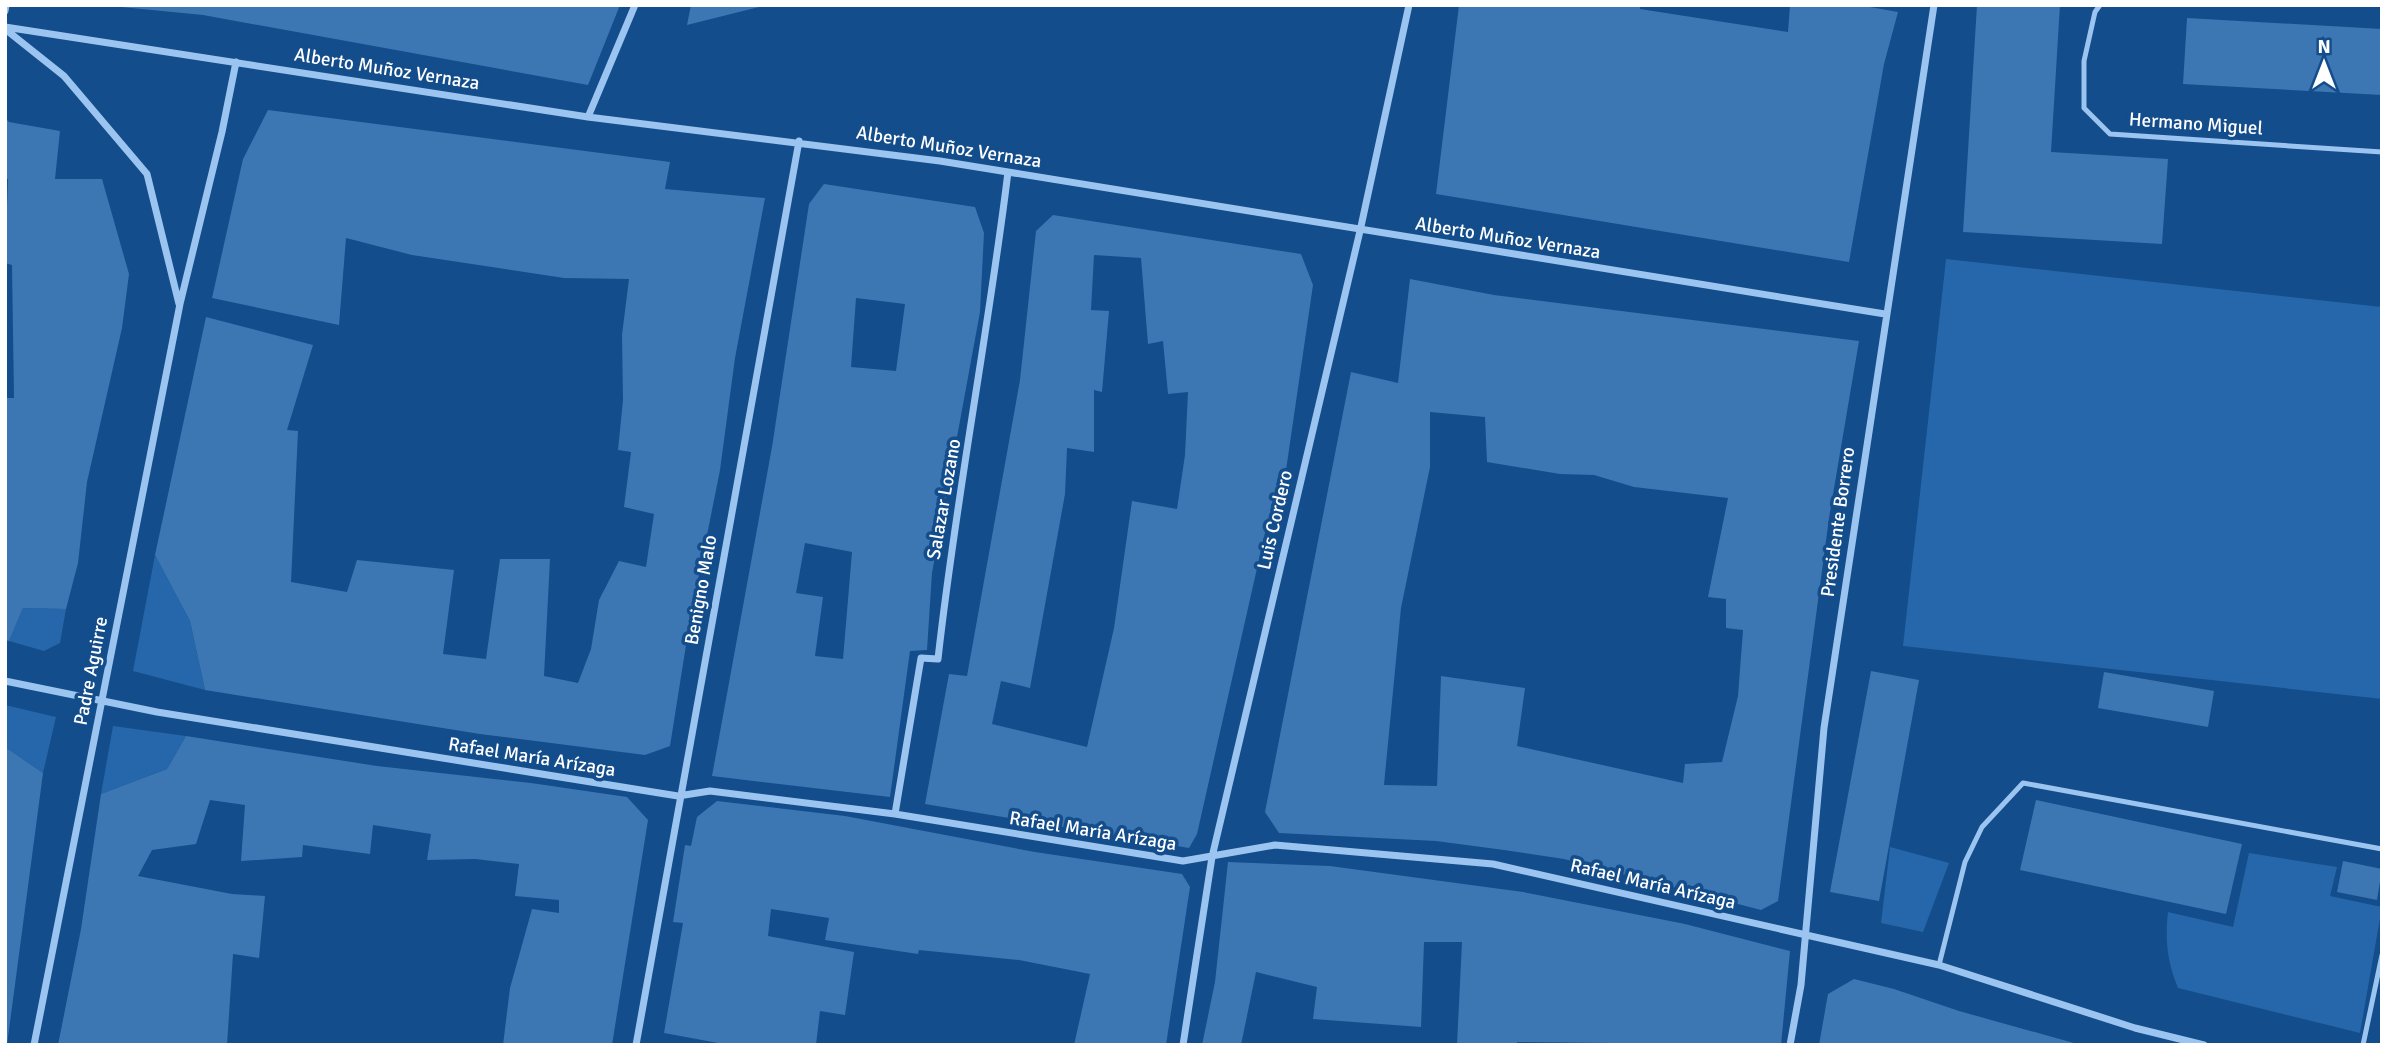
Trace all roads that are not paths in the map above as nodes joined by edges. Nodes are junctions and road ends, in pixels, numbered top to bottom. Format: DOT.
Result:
graph roads {
  1 [pos="6,5"];
  2 [pos="635,5"];
  3 [pos="1409,5"];
  4 [pos="1934,5"];
  5 [pos="2100,5"];
  6 [pos="5,11"];
  7 [pos="5,28"];
  8 [pos="236,62"];
  9 [pos="588,117"];
  10 [pos="799,141"];
  11 [pos="2382,152"];
  12 [pos="1008,172"];
  13 [pos="1360,231"];
  14 [pos="180,304"];
  15 [pos="1885,314"];
  16 [pos="5,681"];
  17 [pos="102,700"];
  18 [pos="678,796"];
  19 [pos="895,814"];
  20 [pos="2382,849"];
  21 [pos="1212,857"];
  22 [pos="1804,935"];
  23 [pos="2382,955"];
  24 [pos="1939,965"];
  25 [pos="34,1045"];
  26 [pos="636,1045"];
  27 [pos="1183,1045"];
  28 [pos="1790,1045"];
  29 [pos="2204,1045"];
  30 [pos="2363,1045"];
  1 -- 6 [label="street"];
  2 -- 9 [label="street"];
  3 -- 13 [label="street, Luis Cordero"];
  4 -- 15 [label="street, Presidente Borrero"];
  5 -- 11 [label="lane, Hermano Miguel"];
  7 -- 8 [label="street, Alberto Muñoz Vernaza"];
  7 -- 14 [label="street, Padre Aguirre"];
  8 -- 9 [label="street, Alberto Muñoz Vernaza"];
  8 -- 14 [label="street, Padre Aguirre"];
  9 -- 10 [label="street, Alberto Muñoz Vernaza"];
  10 -- 12 [label="street, Alberto Muñoz Vernaza"];
  10 -- 18 [label="street, Benigno Malo"];
  12 -- 13 [label="street, Alberto Muñoz Vernaza"];
  12 -- 19 [label="street, Salazar Lozano"];
  13 -- 15 [label="street, Alberto Muñoz Vernaza"];
  13 -- 21 [label="street, Luis Cordero"];
  14 -- 17 [label="street, Padre Aguirre"];
  15 -- 22 [label="street, Presidente Borrero"];
  16 -- 17 [label="street, Rafael María Arízaga"];
  17 -- 18 [label="street, Rafael María Arízaga"];
  17 -- 25 [label="street, Padre Aguirre"];
  18 -- 19 [label="street, Rafael María Arízaga"];
  18 -- 26 [label="street, Benigno Malo"];
  19 -- 21 [label="street, Rafael María Arízaga"];
  20 -- 24 [label="lane"];
  21 -- 22 [label="street, Rafael María Arízaga"];
  21 -- 27 [label="street, Luis Cordero"];
  22 -- 24 [label="street, Rafael María Arízaga"];
  22 -- 28 [label="street, Presidente Borrero"];
  23 -- 30 [label="lane"];
  24 -- 29 [label="street, Rafael María Arízaga"];
}
